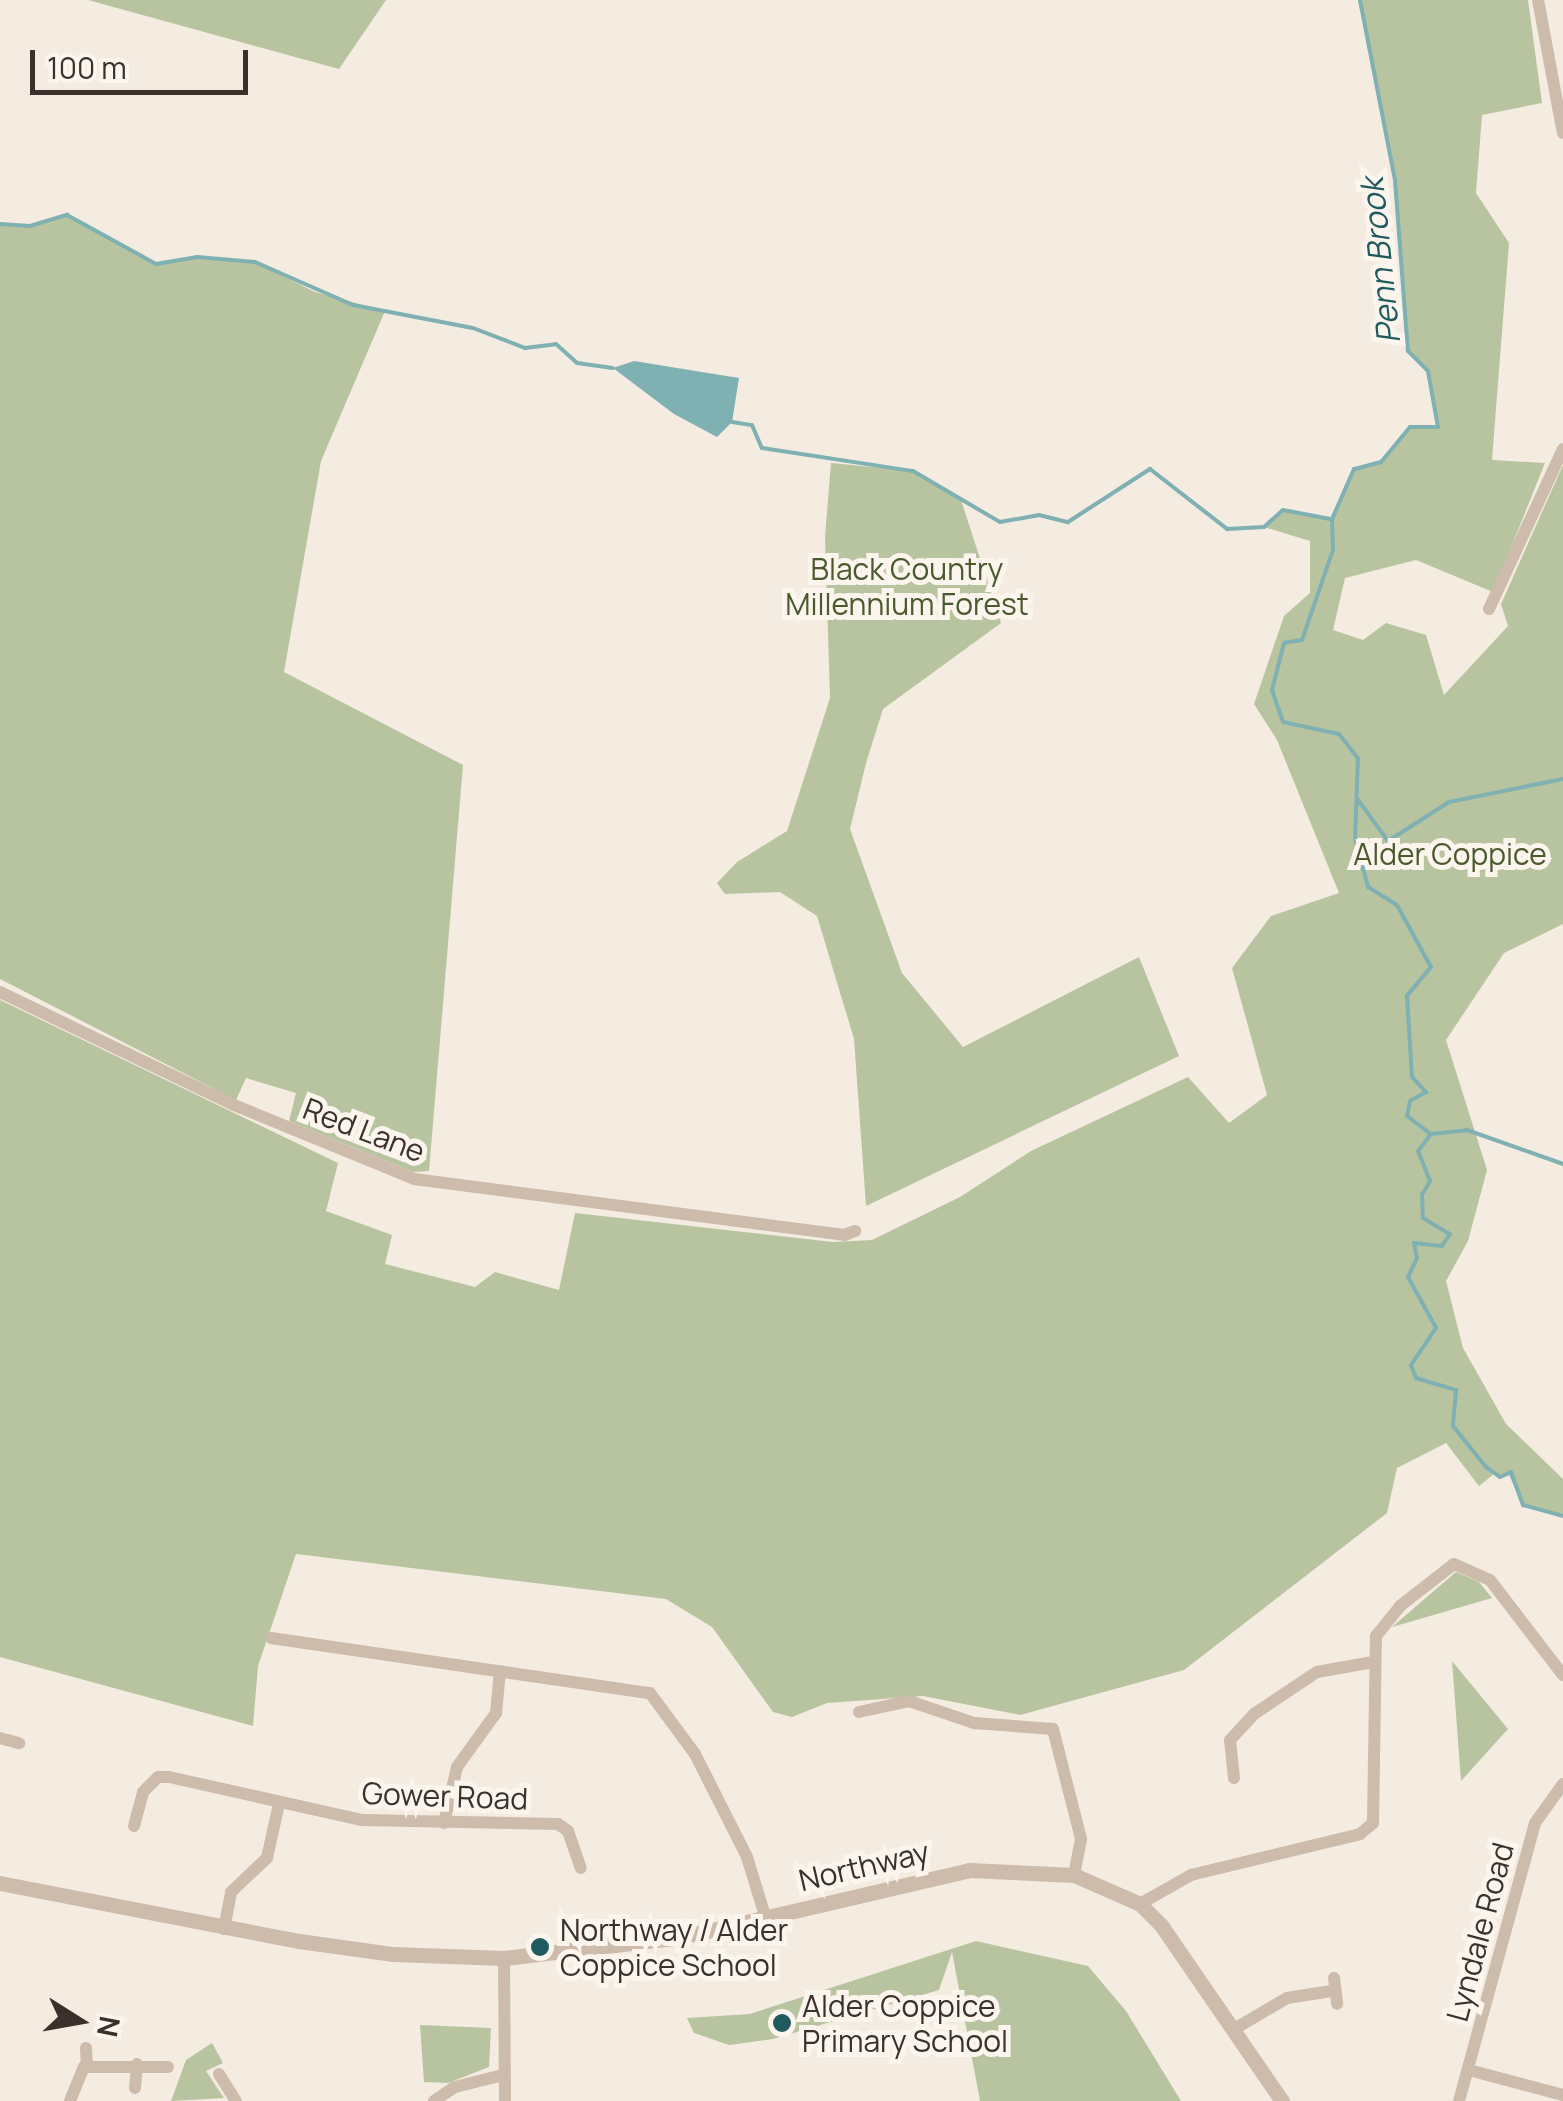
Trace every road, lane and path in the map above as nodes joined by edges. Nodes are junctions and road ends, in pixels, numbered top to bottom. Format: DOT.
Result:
graph roads {
  1 [pos="1538,0"];
  2 [pos="1563,133"];
  3 [pos="1563,450"];
  4 [pos="1489,610"];
  5 [pos="0,992"];
  6 [pos="855,1231"];
  7 [pos="271,1638"];
  8 [pos="1373,1662"];
  9 [pos="500,1670"];
  10 [pos="1563,1675"];
  11 [pos="859,1712"];
  12 [pos="0,1738"];
  13 [pos="19,1743"];
  14 [pos="1234,1778"];
  15 [pos="1563,1784"];
  16 [pos="280,1804"];
  17 [pos="444,1823"];
  18 [pos="134,1826"];
  19 [pos="581,1868"];
  20 [pos="1074,1874"];
  21 [pos="0,1883"];
  22 [pos="1140,1904"];
  23 [pos="766,1919"];
  24 [pos="224,1929"];
  25 [pos="504,1958"];
  26 [pos="1334,1991"];
  27 [pos="1236,2028"];
  28 [pos="86,2048"];
  29 [pos="137,2064"];
  30 [pos="87,2066"];
  31 [pos="168,2067"];
  32 [pos="1469,2070"];
  33 [pos="219,2074"];
  34 [pos="503,2075"];
  35 [pos="135,2088"];
  36 [pos="1563,2095"];
  37 [pos="70,2101"];
  38 [pos="236,2101"];
  39 [pos="434,2101"];
  40 [pos="505,2101"];
  41 [pos="1282,2101"];
  42 [pos="1459,2101"];
  1 -- 2 [label="street"];
  3 -- 4 [label="street"];
  5 -- 6 [label="street, Red Lane"];
  7 -- 9 [label="street"];
  8 -- 10 [label="street"];
  8 -- 14 [label="street"];
  8 -- 22 [label="street"];
  9 -- 17 [label="street"];
  9 -- 23 [label="street"];
  11 -- 20 [label="street"];
  12 -- 13 [label="street"];
  15 -- 32 [label="street, Lyndale Road"];
  16 -- 17 [label="street, Gower Road"];
  16 -- 18 [label="street, Gower Road"];
  16 -- 24 [label="street"];
  17 -- 19 [label="street, Gower Road"];
  20 -- 22 [label="street, Northway"];
  20 -- 23 [label="street, Northway"];
  21 -- 24 [label="street, Northway"];
  22 -- 27 [label="street, Northway"];
  23 -- 25 [label="street, Northway"];
  24 -- 25 [label="street, Northway"];
  25 -- 34 [label="street"];
  26 -- 27 [label="street"];
  27 -- 41 [label="street, Northway"];
  28 -- 30 [label="street"];
  29 -- 30 [label="street"];
  29 -- 31 [label="street"];
  29 -- 35 [label="street"];
  30 -- 37 [label="street"];
  32 -- 36 [label="street"];
  32 -- 42 [label="street, Lyndale Road"];
  33 -- 38 [label="street"];
  34 -- 39 [label="street"];
  34 -- 40 [label="street"];
}
